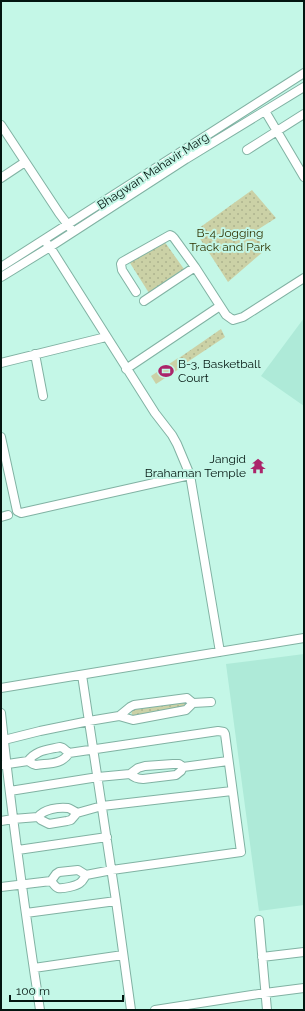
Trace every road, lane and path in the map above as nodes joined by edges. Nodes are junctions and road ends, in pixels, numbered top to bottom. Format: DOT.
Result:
graph roads {
  1 [pos="304,73"];
  2 [pos="304,87"];
  3 [pos="265,111"];
  4 [pos="304,114"];
  5 [pos="1,125"];
  6 [pos="223,126"];
  7 [pos="276,131"];
  8 [pos="230,133"];
  9 [pos="247,150"];
  10 [pos="180,153"];
  11 [pos="186,160"];
  12 [pos="25,162"];
  13 [pos="304,177"];
  14 [pos="1,178"];
  15 [pos="68,225"];
  16 [pos="74,231"];
  17 [pos="44,240"];
  18 [pos="50,247"];
  19 [pos="1,267"];
  20 [pos="195,268"];
  21 [pos="1,277"];
  22 [pos="304,278"];
  23 [pos="136,292"];
  24 [pos="144,302"];
  25 [pos="220,306"];
  26 [pos="106,337"];
  27 [pos="35,354"];
  28 [pos="1,363"];
  29 [pos="126,369"];
  30 [pos="43,396"];
  31 [pos="1,437"];
  32 [pos="190,475"];
  33 [pos="304,638"];
  34 [pos="220,652"];
  35 [pos="82,675"];
  36 [pos="1,688"];
  37 [pos="211,702"];
  38 [pos="193,703"];
  39 [pos="1,712"];
  40 [pos="119,716"];
  41 [pos="89,721"];
  42 [pos="4,740"];
  43 [pos="94,749"];
  44 [pos="69,753"];
  45 [pos="28,761"];
  46 [pos="228,761"];
  47 [pos="4,765"];
  48 [pos="183,767"];
  49 [pos="130,774"];
  50 [pos="98,778"];
  51 [pos="10,791"];
  52 [pos="232,791"];
  53 [pos="102,806"];
  54 [pos="77,813"];
  55 [pos="38,817"];
  56 [pos="13,819"];
  57 [pos="1,821"];
  58 [pos="107,837"];
  59 [pos="18,850"];
  60 [pos="112,870"];
  61 [pos="86,875"];
  62 [pos="51,881"];
  63 [pos="22,884"];
  64 [pos="1,887"];
  65 [pos="116,901"];
  66 [pos="26,914"];
  67 [pos="258,920"];
  68 [pos="304,952"];
  69 [pos="123,955"];
  70 [pos="262,957"];
  71 [pos="34,968"];
  72 [pos="304,988"];
  73 [pos="265,993"];
  74 [pos="40,1010"];
  75 [pos="130,1010"];
  76 [pos="155,1010"];
  77 [pos="267,1010"];
  1 -- 6 [label="street, Bhagwan Mahavir Marg"];
  2 -- 3 [label="street, Bhagwan Mahavir Marg"];
  3 -- 7 [label="street"];
  3 -- 8 [label="street, Bhagwan Mahavir Marg"];
  4 -- 7 [label="street"];
  5 -- 12 [label="street"];
  6 -- 8 [label="street"];
  6 -- 10 [label="street, Bhagwan Mahavir Marg"];
  7 -- 9 [label="street"];
  7 -- 13 [label="street"];
  8 -- 11 [label="street, Bhagwan Mahavir Marg"];
  10 -- 11 [label="street"];
  10 -- 15 [label="street, Bhagwan Mahavir Marg"];
  11 -- 16 [label="street, Bhagwan Mahavir Marg"];
  12 -- 14 [label="street"];
  12 -- 15 [label="street"];
  15 -- 16 [label="street"];
  15 -- 17 [label="street, Bhagwan Mahavir Marg"];
  16 -- 18 [label="street, Bhagwan Mahavir Marg"];
  17 -- 18 [label="street"];
  17 -- 19 [label="street, Bhagwan Mahavir Marg"];
  18 -- 21 [label="street, Bhagwan Mahavir Marg"];
  18 -- 26 [label="street"];
  20 -- 23 [label="street"];
  20 -- 24 [label="street"];
  20 -- 25 [label="street"];
  22 -- 25 [label="street"];
  25 -- 29 [label="street"];
  26 -- 27 [label="street"];
  26 -- 29 [label="street"];
  27 -- 28 [label="street"];
  27 -- 30 [label="street"];
  29 -- 32 [label="street"];
  31 -- 32 [label="street"];
  32 -- 34 [label="street"];
  33 -- 34 [label="street"];
  34 -- 35 [label="street"];
  35 -- 36 [label="street"];
  35 -- 41 [label="street"];
  37 -- 38 [label="street"];
  38 -- 40 [label="street"];
  38 -- 40 [label="street"];
  39 -- 42 [label="street"];
  40 -- 41 [label="street"];
  41 -- 42 [label="street"];
  41 -- 43 [label="street"];
  42 -- 47 [label="street"];
  43 -- 44 [label="street"];
  43 -- 46 [label="street"];
  43 -- 50 [label="street"];
  44 -- 45 [label="street"];
  44 -- 45 [label="street"];
  45 -- 47 [label="street"];
  46 -- 48 [label="street"];
  46 -- 52 [label="street"];
  47 -- 51 [label="street"];
  48 -- 49 [label="street"];
  48 -- 49 [label="street"];
  49 -- 50 [label="street"];
  50 -- 51 [label="street"];
  50 -- 53 [label="street"];
  51 -- 56 [label="street"];
  52 -- 53 [label="street"];
  52 -- 60 [label="street"];
  53 -- 54 [label="street"];
  53 -- 58 [label="street"];
  54 -- 55 [label="street"];
  54 -- 55 [label="street"];
  55 -- 56 [label="street"];
  56 -- 57 [label="street"];
  56 -- 59 [label="street"];
  58 -- 59 [label="street"];
  58 -- 60 [label="street"];
  59 -- 63 [label="street"];
  60 -- 61 [label="street"];
  60 -- 65 [label="street"];
  61 -- 62 [label="street"];
  61 -- 62 [label="street"];
  62 -- 63 [label="street"];
  63 -- 64 [label="street"];
  63 -- 66 [label="street"];
  65 -- 66 [label="street"];
  65 -- 69 [label="street"];
  66 -- 71 [label="street"];
  67 -- 70 [label="street"];
  68 -- 70 [label="street"];
  69 -- 71 [label="street"];
  69 -- 75 [label="street"];
  70 -- 73 [label="street"];
  71 -- 74 [label="street"];
  72 -- 73 [label="street"];
  73 -- 76 [label="street"];
  73 -- 77 [label="street"];
}
